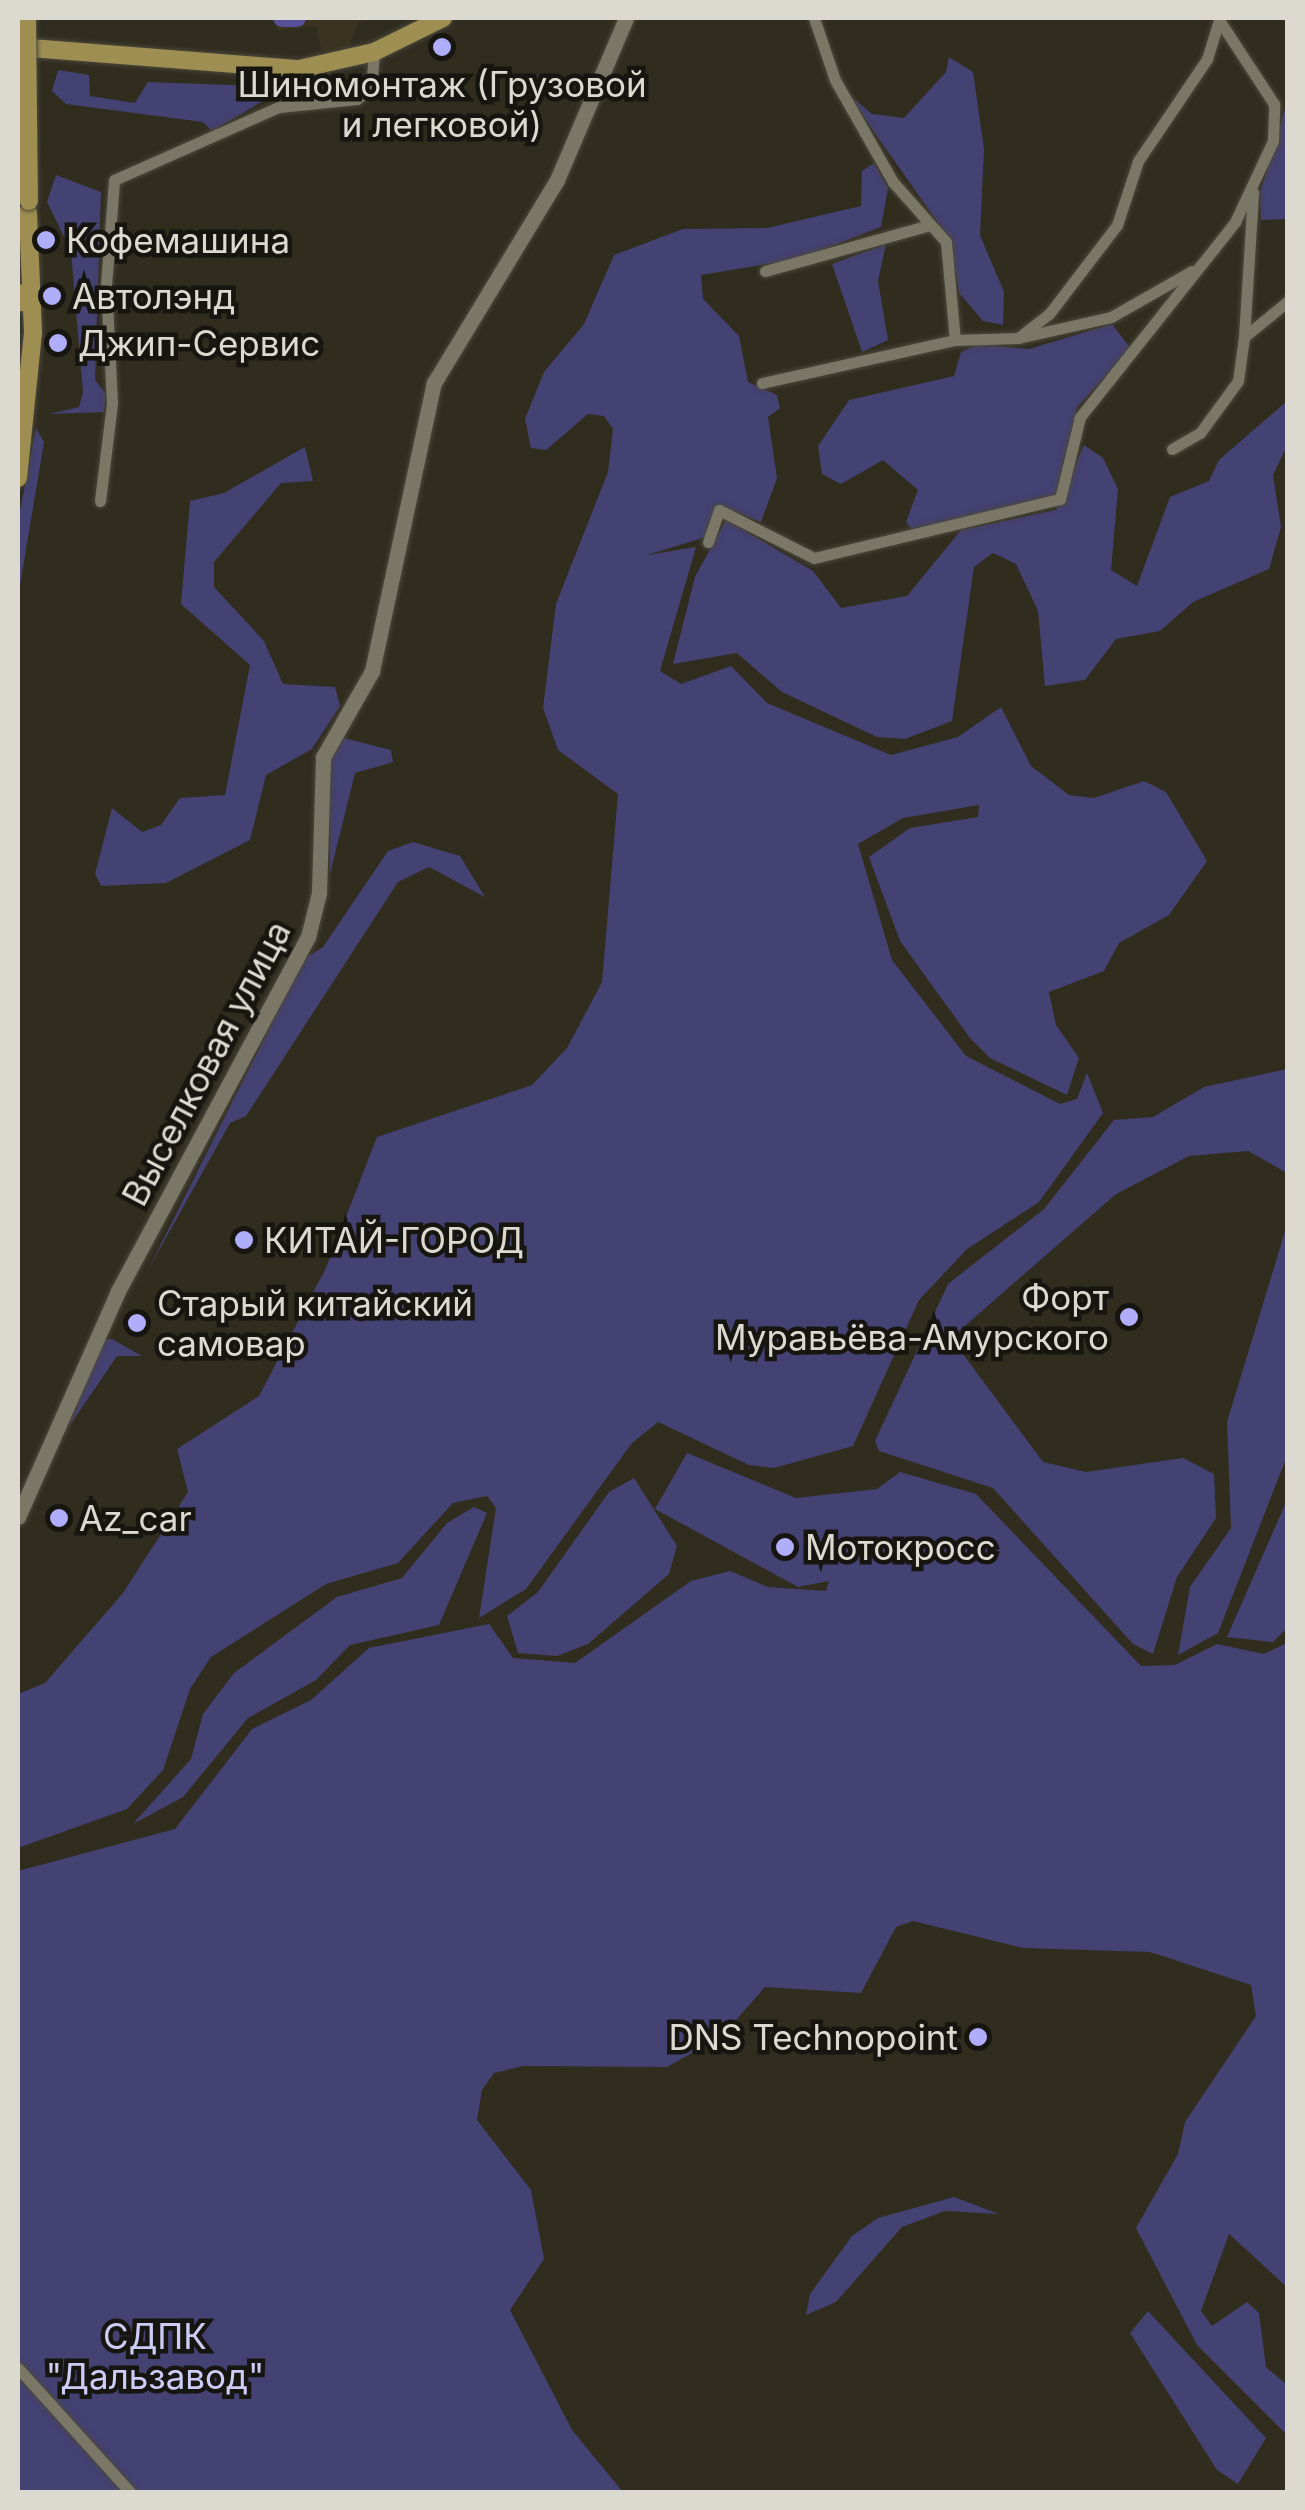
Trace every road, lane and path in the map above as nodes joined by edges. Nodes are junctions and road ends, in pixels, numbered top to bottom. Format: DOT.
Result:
graph roads {
  1 [pos="27,18"];
  2 [pos="443,18"];
  3 [pos="626,18"];
  4 [pos="814,18"];
  5 [pos="1219,20"];
  6 [pos="18,47"];
  7 [pos="374,52"];
  8 [pos="1253,190"];
  9 [pos="24,218"];
  10 [pos="926,226"];
  11 [pos="24,254"];
  12 [pos="1195,268"];
  13 [pos="765,271"];
  14 [pos="20,297"];
  15 [pos="1288,301"];
  16 [pos="1244,337"];
  17 [pos="1018,338"];
  18 [pos="955,340"];
  19 [pos="762,383"];
  20 [pos="18,388"];
  21 [pos="1172,449"];
  22 [pos="18,478"];
  23 [pos="100,501"];
  24 [pos="708,542"];
  25 [pos="18,1517"];
  26 [pos="18,2368"];
  27 [pos="130,2492"];
  1 -- 9 [label="main road, bridge"];
  2 -- 7 [label="main road"];
  3 -- 25 [label="street, Выселковая улица"];
  4 -- 10 [label="street"];
  5 -- 8 [label="street"];
  5 -- 17 [label="street"];
  6 -- 7 [label="main road"];
  7 -- 23 [label="street"];
  8 -- 12 [label="street"];
  8 -- 16 [label="street"];
  9 -- 11 [label="main road"];
  10 -- 13 [label="street"];
  10 -- 18 [label="street"];
  11 -- 14 [label="main road"];
  11 -- 22 [label="main road"];
  12 -- 17 [label="street"];
  12 -- 24 [label="street"];
  14 -- 20 [label="main road"];
  15 -- 16 [label="street"];
  16 -- 21 [label="street"];
  17 -- 18 [label="street"];
  18 -- 19 [label="street"];
  26 -- 27 [label="street"];
}
